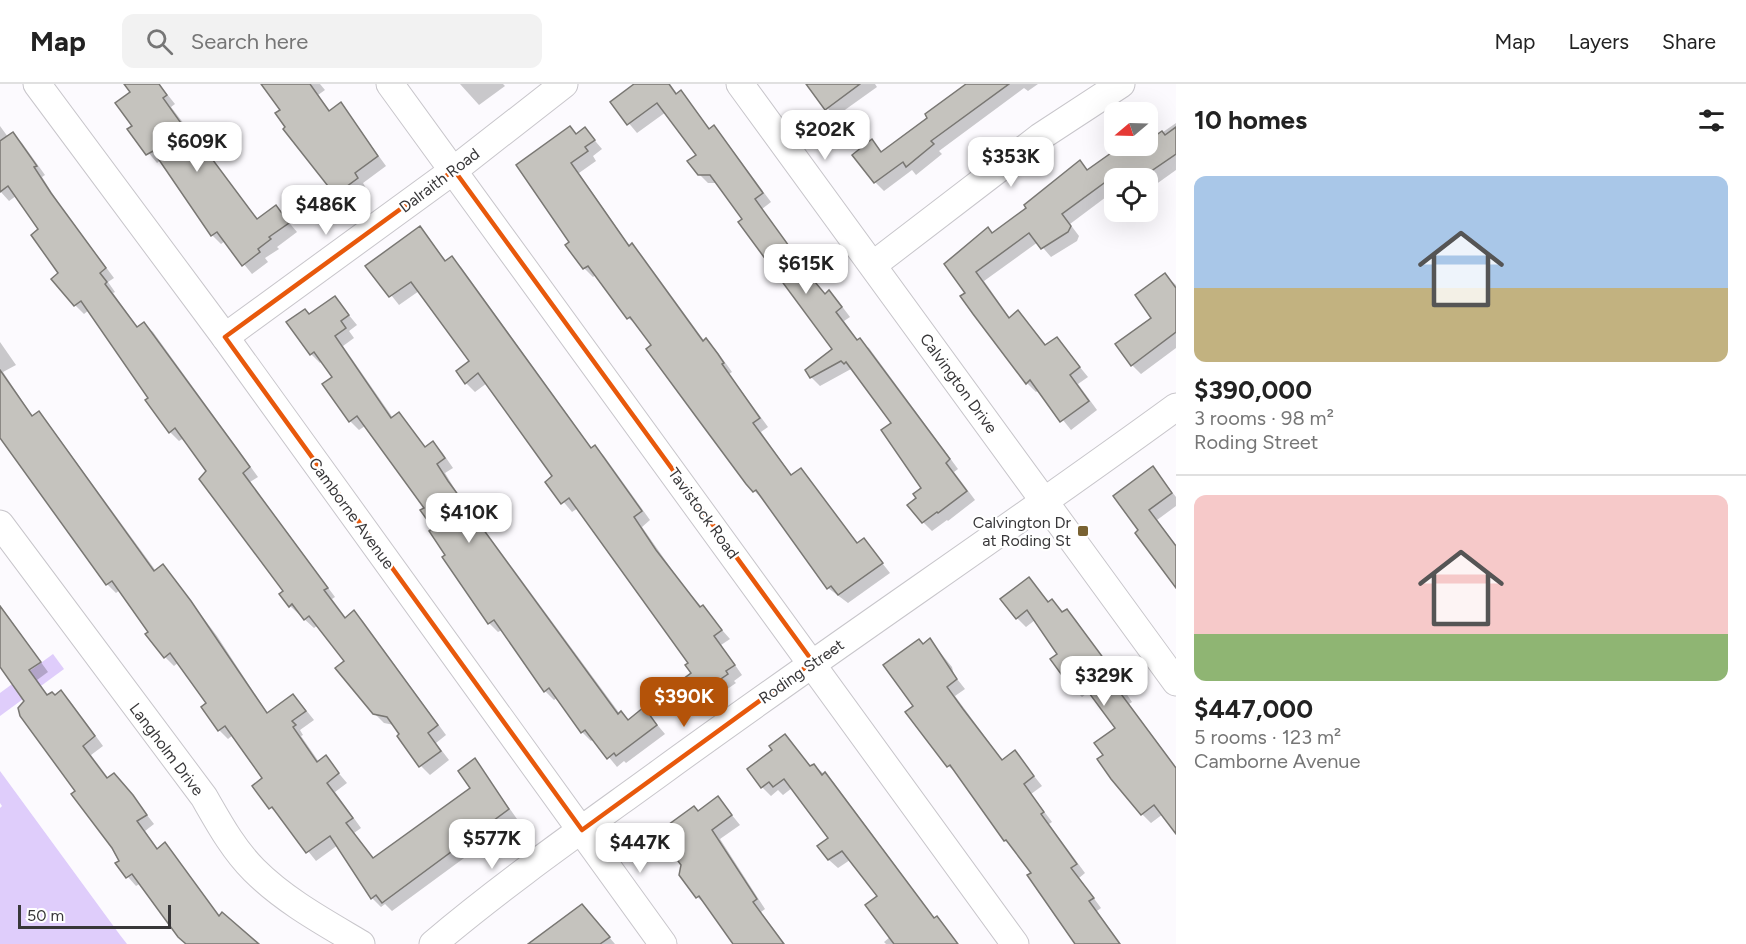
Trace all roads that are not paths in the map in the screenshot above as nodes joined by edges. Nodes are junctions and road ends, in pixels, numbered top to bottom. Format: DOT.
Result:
graph roads {
  1 [pos="37,84"];
  2 [pos="390,84"];
  3 [pos="564,84"];
  4 [pos="740,84"];
  5 [pos="1121,84"];
  6 [pos="454,170"];
  7 [pos="873,265"];
  8 [pos="225,337"];
  9 [pos="1176,406"];
  10 [pos="1046,502"];
  11 [pos="0,524"];
  12 [pos="813,662"];
  13 [pos="1176,682"];
  14 [pos="582,830"];
  15 [pos="361,944"];
  16 [pos="433,944"];
  17 [pos="663,944"];
  18 [pos="1015,944"];
  1 -- 8 [label="street, Camborne Avenue"];
  2 -- 6 [label="street, Tavistock Road"];
  3 -- 6 [label="street, Dalraith Road"];
  4 -- 7 [label="street, Calvington Drive"];
  5 -- 7 [label="street"];
  6 -- 8 [label="street, Dalraith Road"];
  6 -- 12 [label="street, Tavistock Road"];
  7 -- 10 [label="street, Calvington Drive"];
  8 -- 14 [label="street, Camborne Avenue"];
  9 -- 10 [label="street, Roding Street"];
  10 -- 12 [label="street, Roding Street"];
  10 -- 13 [label="street, Calvington Drive"];
  11 -- 15 [label="street, Langholm Drive"];
  12 -- 14 [label="street, Roding Street"];
  12 -- 18 [label="street, Tavistock Road"];
  14 -- 16 [label="street, Roding Street"];
  14 -- 17 [label="street, Camborne Avenue"];
}
